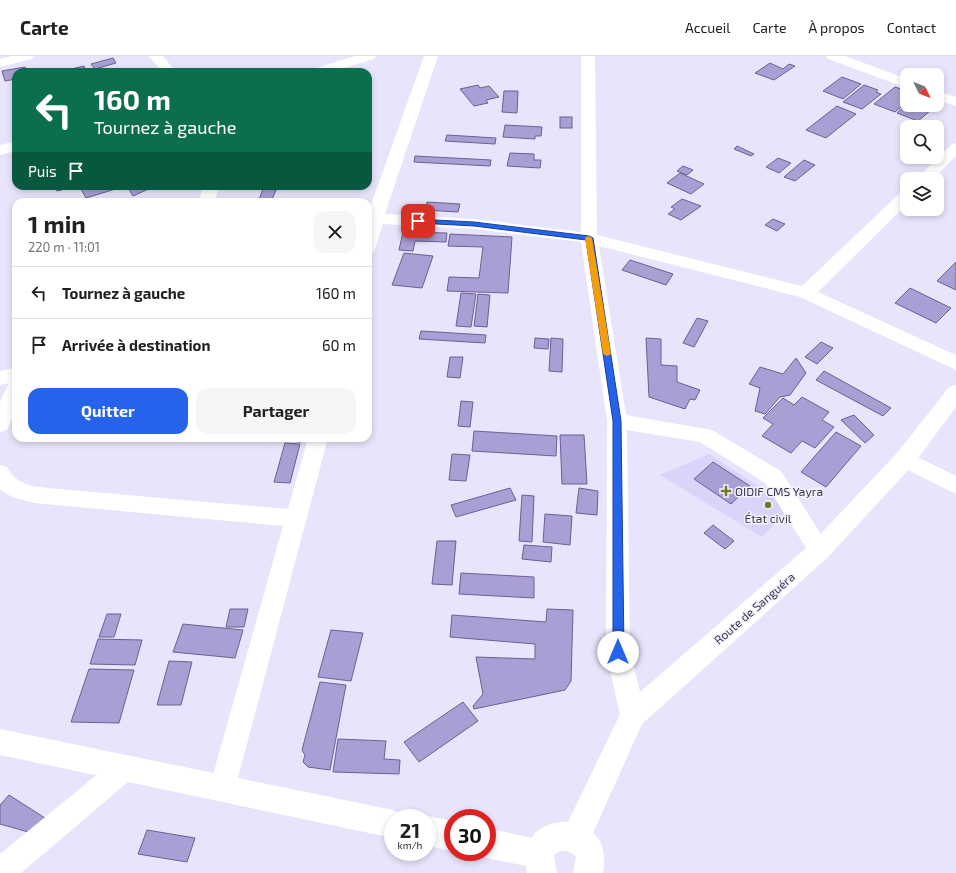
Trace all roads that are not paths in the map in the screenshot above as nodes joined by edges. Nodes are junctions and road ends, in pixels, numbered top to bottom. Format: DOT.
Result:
graph roads {
  1 [pos="27,56"];
  2 [pos="156,56"];
  3 [pos="369,56"];
  4 [pos="431,56"];
  5 [pos="588,56"];
  6 [pos="833,56"];
  7 [pos="0,63"];
  8 [pos="166,68"];
  9 [pos="331,68"];
  10 [pos="900,81"];
  11 [pos="944,98"];
  12 [pos="956,102"];
  13 [pos="12,147"];
  14 [pos="956,148"];
  15 [pos="0,150"];
  16 [pos="931,172"];
  17 [pos="900,203"];
  18 [pos="372,218"];
  19 [pos="589,238"];
  20 [pos="806,293"];
  21 [pos="956,364"];
  22 [pos="12,376"];
  23 [pos="0,378"];
  24 [pos="956,392"];
  25 [pos="12,397"];
  26 [pos="617,421"];
  27 [pos="0,425"];
  28 [pos="317,442"];
  29 [pos="905,460"];
  30 [pos="0,473"];
  31 [pos="956,486"];
  32 [pos="296,518"];
  33 [pos="820,550"];
  34 [pos="633,715"];
  35 [pos="0,742"];
  36 [pos="125,768"];
  37 [pos="222,789"];
  38 [pos="384,822"];
  39 [pos="576,837"];
  40 [pos="496,846"];
  41 [pos="541,864"];
  42 [pos="0,872"];
  43 [pos="588,873"];
  1 -- 7 [label="street"];
  2 -- 8 [label="street"];
  3 -- 9 [label="street"];
  4 -- 18 [label="street"];
  5 -- 19 [label="street"];
  6 -- 10 [label="street"];
  11 -- 12 [label="street"];
  13 -- 15 [label="street"];
  14 -- 16 [label="street"];
  17 -- 20 [label="street"];
  18 -- 19 [label="street"];
  19 -- 20 [label="street"];
  19 -- 26 [label="street"];
  20 -- 21 [label="street"];
  22 -- 23 [label="street"];
  24 -- 29 [label="street, Route de Sanguéra"];
  25 -- 27 [label="street"];
  26 -- 33 [label="street"];
  26 -- 34 [label="street"];
  28 -- 32 [label="street"];
  29 -- 31 [label="street"];
  29 -- 33 [label="street, Route de Sanguéra"];
  30 -- 32 [label="street"];
  32 -- 37 [label="street"];
  33 -- 34 [label="street, Route de Sanguéra"];
  34 -- 39 [label="street, Route de Sanguéra"];
  35 -- 36 [label="street"];
  36 -- 37 [label="street"];
  36 -- 42 [label="street"];
  37 -- 38 [label="street"];
  39 -- 41 [label="street"];
  39 -- 43 [label="street"];
  40 -- 41 [label="street"];
}
